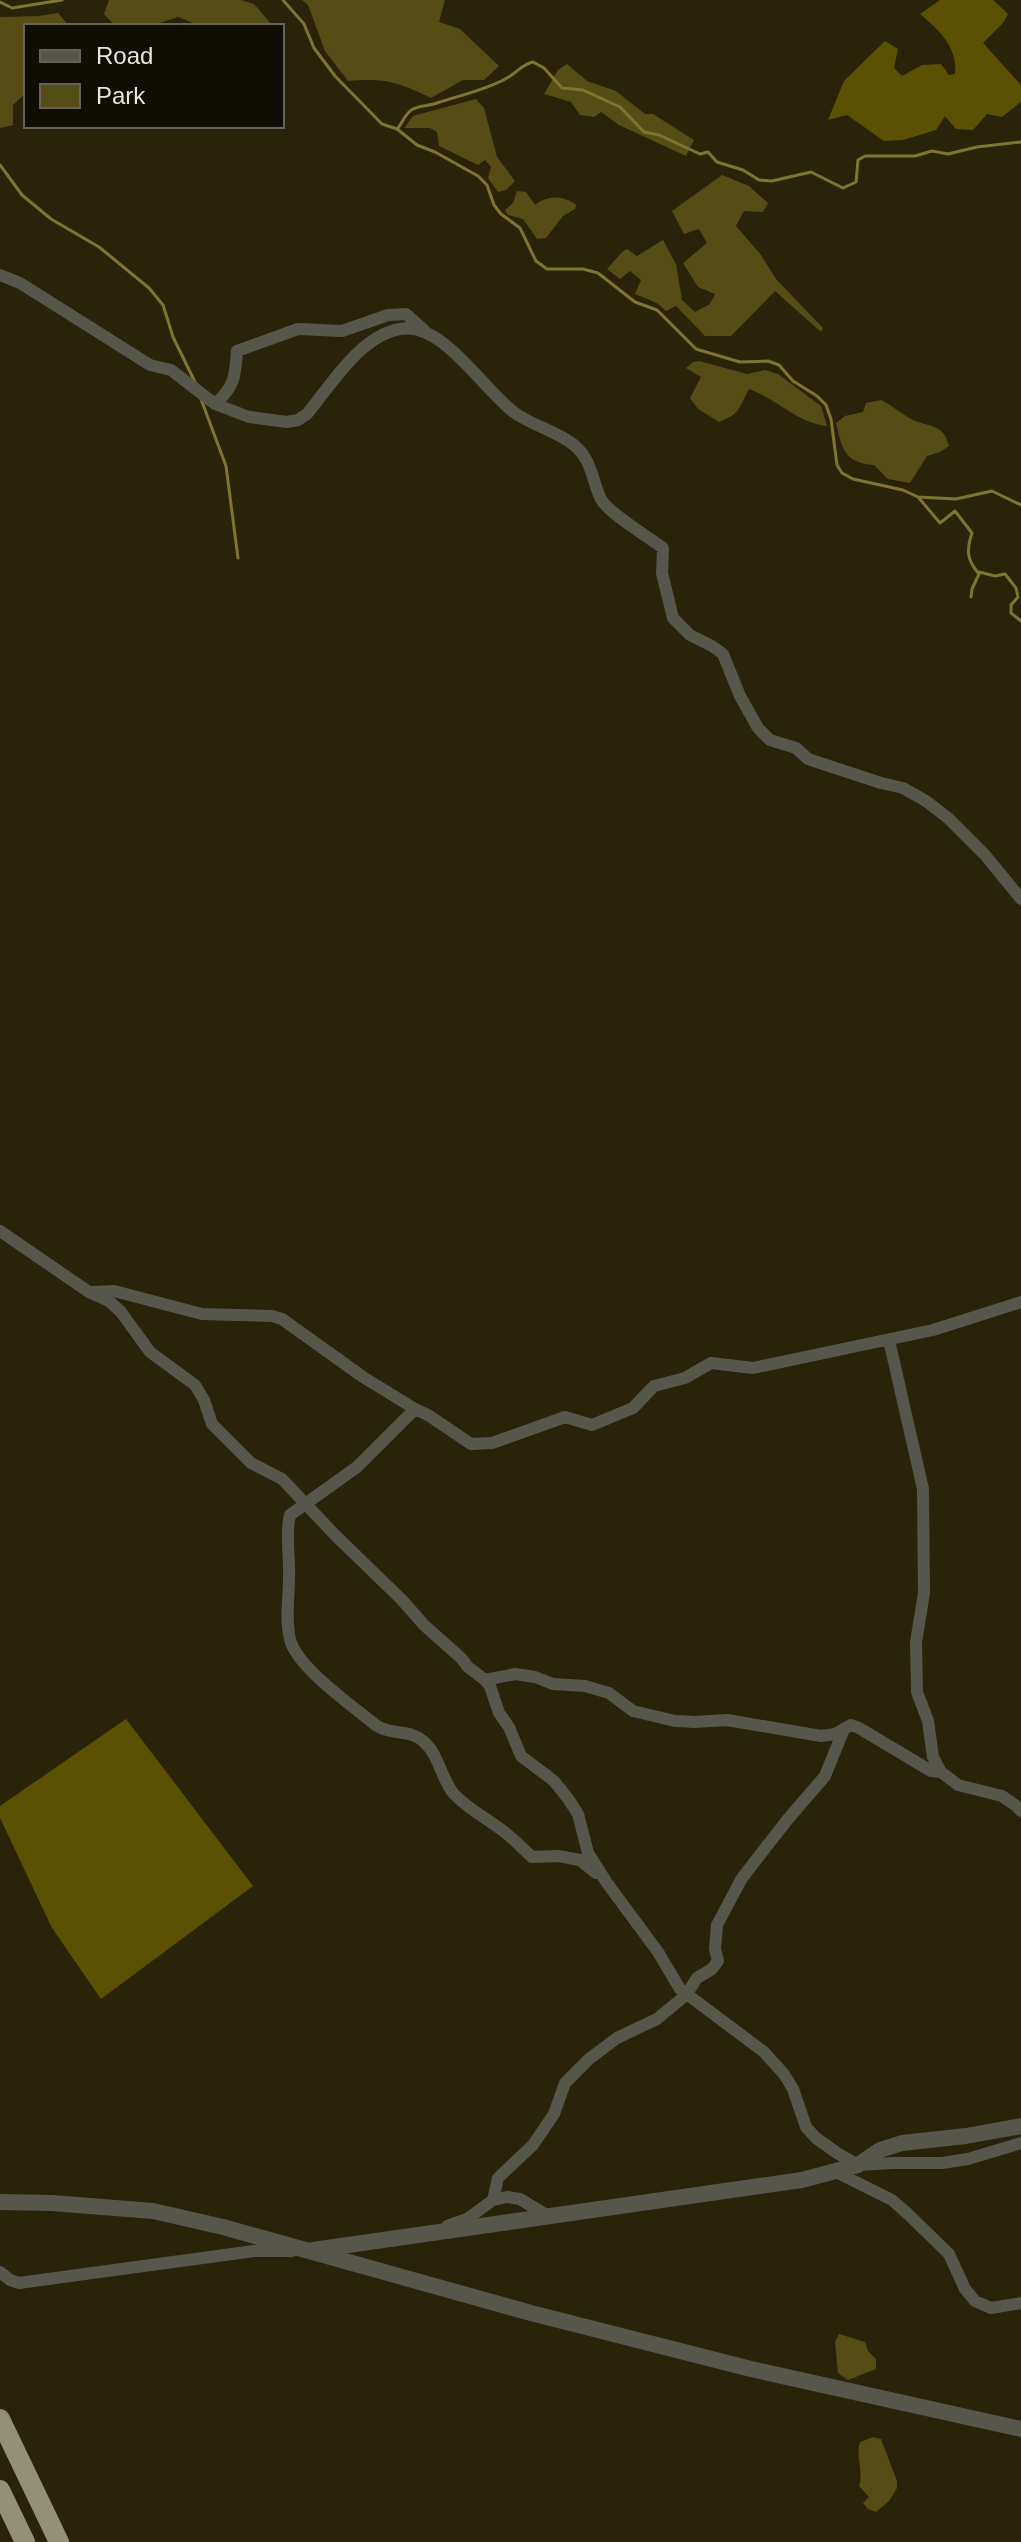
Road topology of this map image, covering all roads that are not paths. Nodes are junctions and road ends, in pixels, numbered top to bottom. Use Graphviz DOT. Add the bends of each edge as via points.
graph roads {
  1 [pos="0,275"];
  2 [pos="429,334"];
  3 [pos="215,404"];
  4 [pos="1021,899"];
  5 [pos="0,1231"];
  6 [pos="89,1292"];
  7 [pos="1021,1302"];
  8 [pos="889,1340"];
  9 [pos="415,1409"];
  10 [pos="305,1505"];
  11 [pos="485,1680"];
  12 [pos="844,1729"];
  13 [pos="941,1772"];
  14 [pos="1021,1811"];
  15 [pos="607,1883"];
  16 [pos="686,1995"];
  17 [pos="1021,2126"];
  18 [pos="1021,2143"];
  19 [pos="858,2165"];
  20 [pos="834,2171"];
  21 [pos="493,2200"];
  22 [pos="0,2202"];
  23 [pos="548,2216"];
  24 [pos="429,2233"];
  25 [pos="307,2251"];
  26 [pos="0,2272"];
  27 [pos="1021,2303"];
  28 [pos="0,2419"];
  29 [pos="1021,2429"];
  30 [pos="0,2490"];
  31 [pos="25,2542"];
  32 [pos="59,2542"];
  1 -- 3 [label="street" via="150,365 171,370"];
  2 -- 3 [label="street" via="412,327 375,338 298,420 262,421"];
  2 -- 3 [label="street" via="406,314 342,331 298,329 237,351 235,381"];
  2 -- 4 [label="street" via="452,349 508,408 573,444 594,473 608,509 663,548 662,573 673,618 723,654 740,696 770,740 926,801 985,855"];
  5 -- 6 [label="street"];
  6 -- 9 [label="street" via="114,1291 202,1314 282,1319"];
  6 -- 10 [label="street" via="121,1312 150,1352 195,1385 212,1424 251,1463 282,1479"];
  7 -- 8 [label="street"];
  8 -- 9 [label="street" via="753,1368 711,1363 685,1378 654,1386 633,1408 592,1425 565,1417 492,1443 471,1444"];
  8 -- 13 [label="street" via="923,1489 924,1593 916,1642 917,1692"];
  9 -- 10 [label="street" via="357,1467"];
  10 -- 11 [label="street"];
  10 -- 15 [label="street" via="290,1515 288,1525 290,1643 303,1664 377,1726 422,1739 463,1803 532,1857 580,1860"];
  11 -- 12 [label="street" via="515,1674 585,1686 609,1693 633,1711 675,1721 727,1720 821,1736"];
  11 -- 15 [label="street" via="521,1756 554,1781 578,1814 588,1853"];
  12 -- 13 [label="street" via="859,1728"];
  12 -- 16 [label="street" via="825,1776 742,1878 717,1925 718,1961"];
  13 -- 14 [label="street" via="958,1785 1002,1796"];
  15 -- 16 [label="street"];
  16 -- 19 [label="street" via="764,2052 793,2089 806,2127"];
  16 -- 21 [label="street" via="657,2019 617,2038 565,2083 554,2114 533,2145 498,2178"];
  17 -- 19 [label="street" via="902,2143"];
  18 -- 19 [label="street" via="942,2163"];
  19 -- 20 [label="street"];
  20 -- 23 [label="street"];
  20 -- 27 [label="street" via="892,2200 908,2214 949,2254 975,2301 991,2308"];
  21 -- 23 [label="street" via="520,2199"];
  21 -- 24 [label="street" via="467,2219"];
  22 -- 25 [label="street" via="153,2211"];
  23 -- 24 [label="street"];
  24 -- 25 [label="street"];
  25 -- 26 [label="street" via="254,2251 19,2283"];
  25 -- 29 [label="street" via="751,2369"];
  28 -- 32 [label="highway"];
  30 -- 31 [label="highway"];
}
